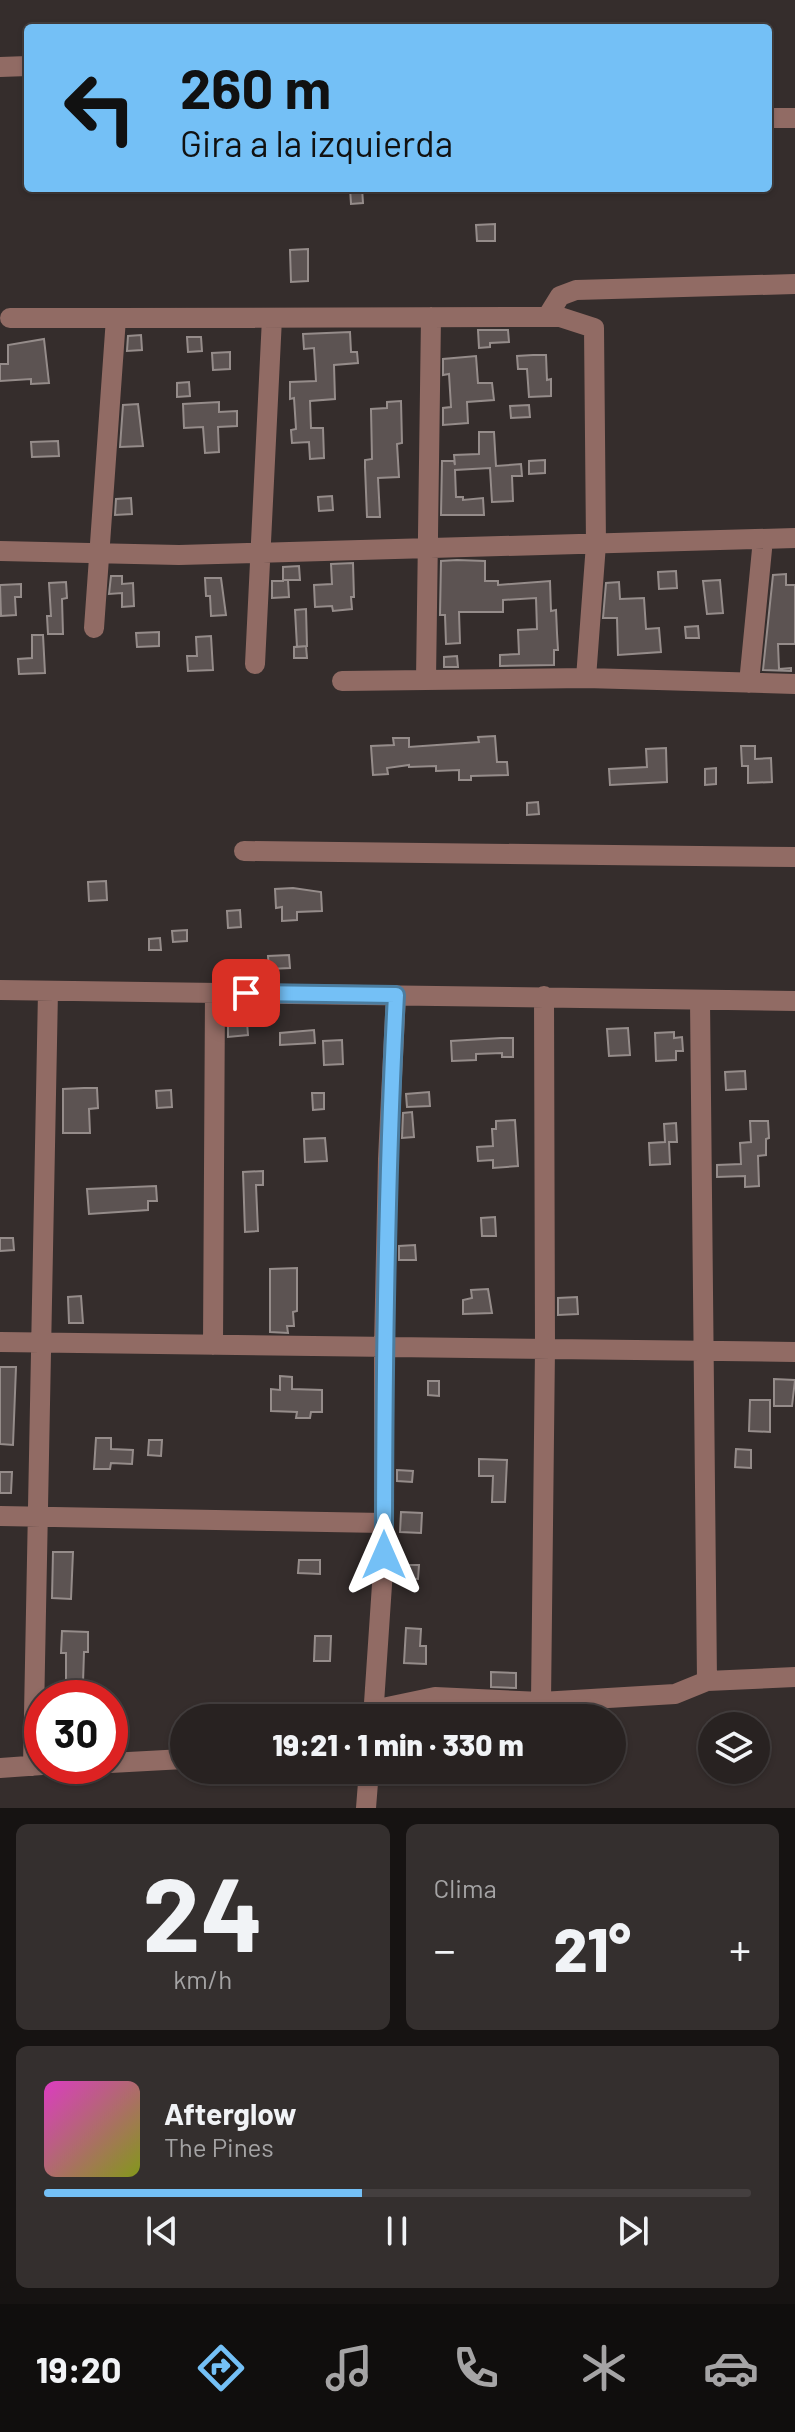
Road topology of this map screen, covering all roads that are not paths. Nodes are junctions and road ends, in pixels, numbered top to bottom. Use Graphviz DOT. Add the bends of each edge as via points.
graph roads {
  1 [pos="24,66"];
  2 [pos="0,67"];
  3 [pos="772,118"];
  4 [pos="795,118"];
  5 [pos="795,284"];
  6 [pos="431,317"];
  7 [pos="547,317"];
  8 [pos="10,318"];
  9 [pos="116,318"];
  10 [pos="272,318"];
  11 [pos="795,538"];
  12 [pos="763,539"];
  13 [pos="596,544"];
  14 [pos="429,548"];
  15 [pos="0,551"];
  16 [pos="100,553"];
  17 [pos="260,553"];
  18 [pos="94,628"];
  19 [pos="255,664"];
  20 [pos="586,678"];
  21 [pos="426,680"];
  22 [pos="342,681"];
  23 [pos="749,683"];
  24 [pos="795,684"];
  25 [pos="244,851"];
  26 [pos="795,857"];
  27 [pos="0,990"];
  28 [pos="48,991"];
  29 [pos="215,993"];
  30 [pos="396,995"];
  31 [pos="544,996"];
  32 [pos="700,1000"];
  33 [pos="795,1001"];
  34 [pos="0,1342"];
  35 [pos="41,1343"];
  36 [pos="213,1345"];
  37 [pos="384,1347"];
  38 [pos="545,1348"];
  39 [pos="702,1349"];
  40 [pos="795,1352"];
  41 [pos="0,1516"];
  42 [pos="38,1517"];
  43 [pos="384,1523"];
  44 [pos="795,1677"];
  45 [pos="38,1680"];
  46 [pos="707,1681"];
  47 [pos="541,1702"];
  48 [pos="368,1704"];
  49 [pos="409,1704"];
  50 [pos="170,1760"];
  51 [pos="128,1762"];
  52 [pos="24,1767"];
  53 [pos="0,1768"];
  54 [pos="368,1784"];
  55 [pos="366,1808"];
  1 -- 2 [label="street"];
  3 -- 4 [label="street"];
  5 -- 7 [label="street" via="576,290 560,296"];
  6 -- 7 [label="street"];
  6 -- 10 [label="street"];
  6 -- 14 [label="street"];
  7 -- 13 [label="street" via="594,328"];
  8 -- 9 [label="street"];
  9 -- 10 [label="street"];
  9 -- 16 [label="street"];
  10 -- 17 [label="street"];
  11 -- 12 [label="street"];
  12 -- 13 [label="street"];
  12 -- 23 [label="street"];
  13 -- 14 [label="street"];
  13 -- 20 [label="street"];
  14 -- 17 [label="street"];
  14 -- 21 [label="street"];
  15 -- 16 [label="street"];
  16 -- 17 [label="street"];
  16 -- 18 [label="street"];
  17 -- 19 [label="street"];
  20 -- 21 [label="street"];
  20 -- 23 [label="street"];
  21 -- 22 [label="street"];
  23 -- 24 [label="street"];
  25 -- 26 [label="street"];
  27 -- 28 [label="street"];
  28 -- 29 [label="street"];
  28 -- 35 [label="street"];
  29 -- 30 [label="street"];
  29 -- 36 [label="street"];
  30 -- 31 [label="street"];
  30 -- 37 [label="street"];
  31 -- 32 [label="street"];
  31 -- 38 [label="street"];
  32 -- 33 [label="street"];
  32 -- 39 [label="street"];
  34 -- 35 [label="street"];
  35 -- 36 [label="street"];
  35 -- 42 [label="street"];
  36 -- 37 [label="street"];
  37 -- 38 [label="street"];
  37 -- 43 [label="street"];
  38 -- 39 [label="street"];
  38 -- 47 [label="street"];
  39 -- 40 [label="street"];
  39 -- 46 [label="street"];
  41 -- 42 [label="street"];
  42 -- 43 [label="street"];
  42 -- 45 [label="street"];
  43 -- 48 [label="street"];
  44 -- 46 [label="street"];
  46 -- 47 [label="street" via="675,1694"];
  47 -- 49 [label="street" via="435,1697"];
  50 -- 51 [label="street"];
  52 -- 53 [label="street"];
  54 -- 55 [label="street"];
}
